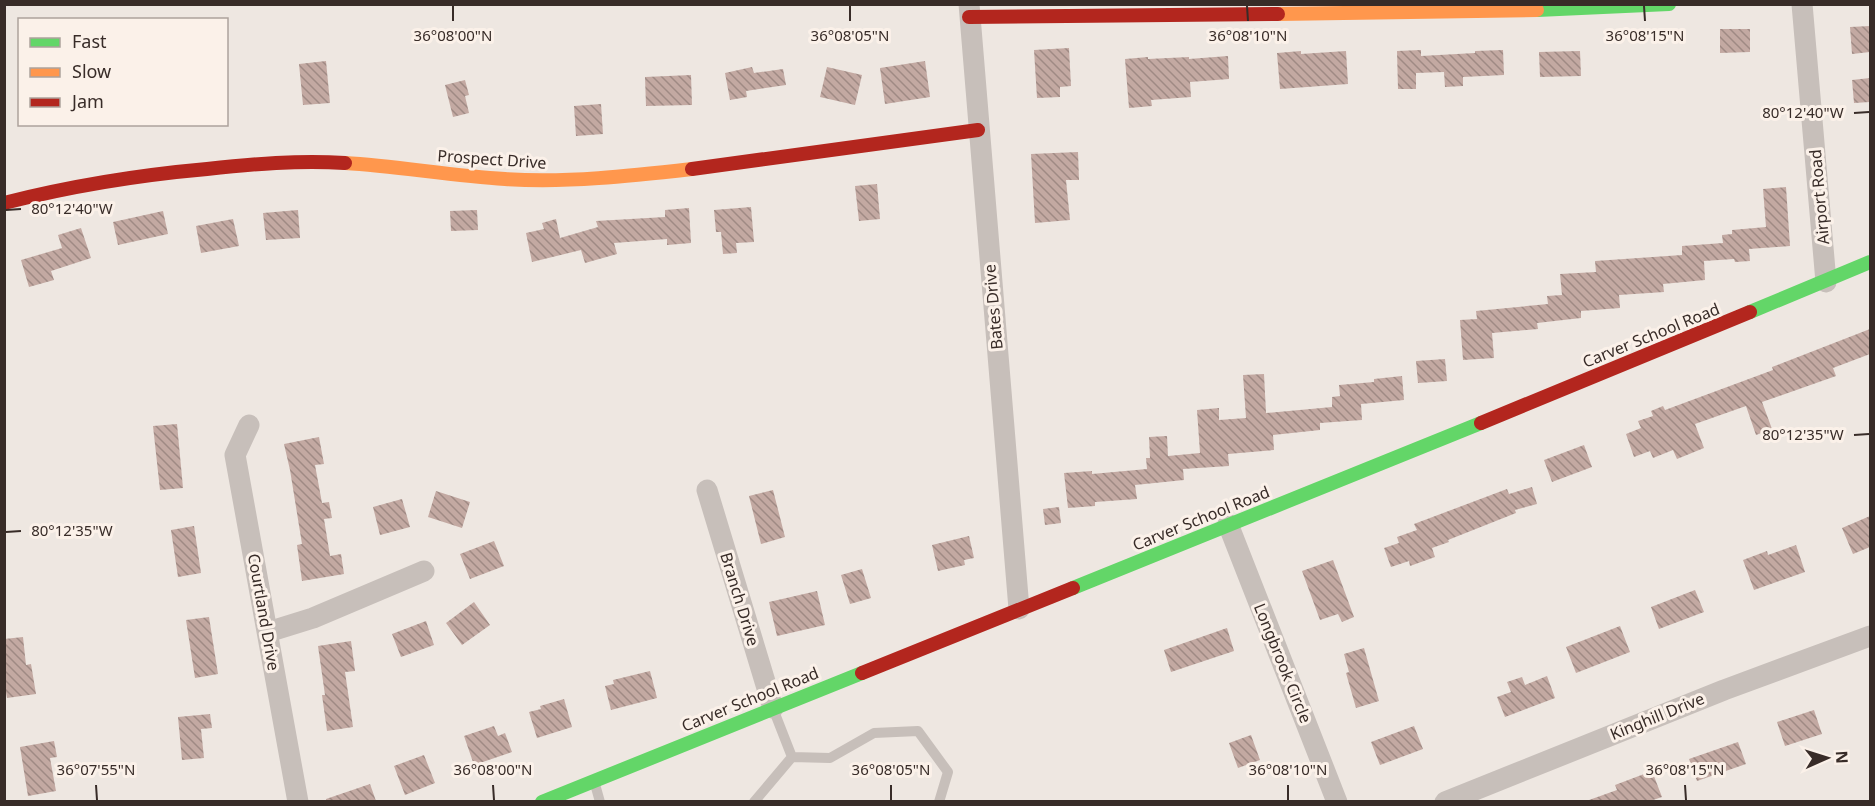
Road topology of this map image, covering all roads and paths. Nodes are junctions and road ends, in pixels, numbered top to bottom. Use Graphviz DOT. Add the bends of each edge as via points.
graph roads {
  1 [pos="1669,4"];
  2 [pos="1803,4"];
  3 [pos="969,11"];
  4 [pos="978,130"];
  5 [pos="4,203"];
  6 [pos="1870,262"];
  7 [pos="1826,282"];
  8 [pos="249,425"];
  9 [pos="707,490"];
  10 [pos="1228,524"];
  11 [pos="424,571"];
  12 [pos="1019,609"];
  13 [pos="268,632"];
  14 [pos="1870,636"];
  15 [pos="773,708"];
  16 [pos="792,757"];
  17 [pos="594,780"];
  18 [pos="298,801"];
  19 [pos="542,801"];
  20 [pos="600,801"];
  21 [pos="754,801"];
  22 [pos="939,801"];
  23 [pos="1337,801"];
  24 [pos="1445,801"];
  1 -- 3 [label="street" via="1506,12"];
  2 -- 7 [label="street, Airport Road"];
  3 -- 4 [label="street, Bates Drive"];
  4 -- 5 [label="street, Prospect Drive" via="739,164 559,181 293,161 98,181"];
  4 -- 12 [label="street, Bates Drive"];
  6 -- 7 [label="street, Carver School Road"];
  7 -- 10 [label="street, Carver School Road"];
  8 -- 13 [label="street, Courtland Drive" via="235,455"];
  9 -- 15 [label="street, Branch Drive"];
  10 -- 12 [label="street, Carver School Road"];
  10 -- 23 [label="street, Longbrook Circle"];
  11 -- 13 [label="street" via="313,618"];
  12 -- 15 [label="street, Carver School Road"];
  13 -- 18 [label="street, Courtland Drive"];
  14 -- 24 [label="street, Kinghill Drive" via="1804,658"];
  15 -- 16 [label="lane"];
  15 -- 17 [label="street, Carver School Road"];
  16 -- 21 [label="lane"];
  16 -- 22 [label="lane" via="830,758 874,733 918,731 948,772"];
  17 -- 19 [label="street, Carver School Road"];
  17 -- 20 [label="lane"];
}
